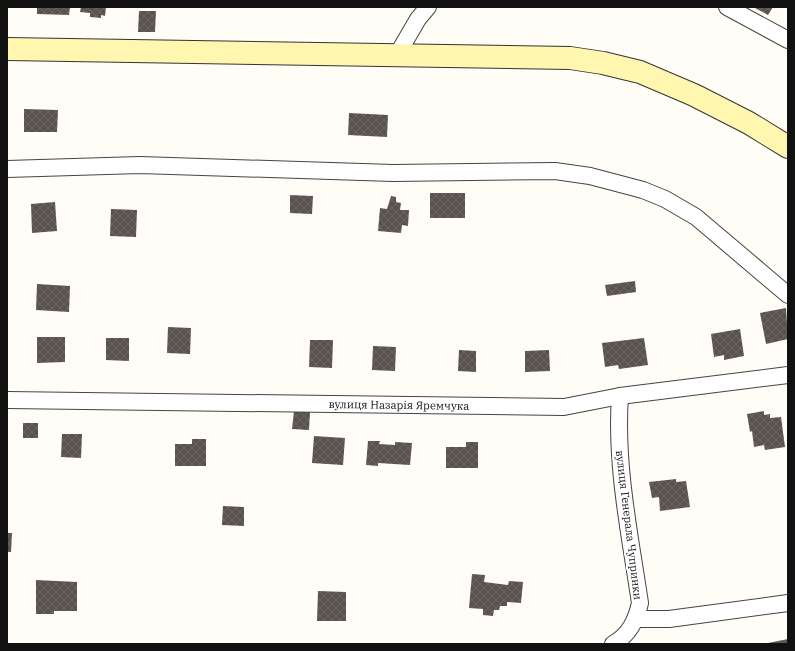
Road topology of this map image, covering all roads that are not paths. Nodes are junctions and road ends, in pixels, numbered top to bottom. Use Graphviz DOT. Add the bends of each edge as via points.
graph roads {
  1 [pos="428,7"];
  2 [pos="727,7"];
  3 [pos="788,40"];
  4 [pos="7,49"];
  5 [pos="397,56"];
  6 [pos="788,147"];
  7 [pos="7,169"];
  8 [pos="788,295"];
  9 [pos="788,375"];
  10 [pos="620,396"];
  11 [pos="7,400"];
  12 [pos="788,604"];
  13 [pos="636,619"];
  14 [pos="613,644"];
  1 -- 5 [label="street" via="418,19"];
  2 -- 3 [label="street"];
  4 -- 5 [label="street"];
  5 -- 6 [label="street" via="570,58 603,63 640,72 694,94"];
  7 -- 8 [label="street" via="140,165 393,174 555,171 590,176 643,190 696,217"];
  9 -- 10 [label="street, вулиця Назарія Яремчука"];
  10 -- 11 [label="street, вулиця Назарія Яремчука" via="564,407"];
  10 -- 13 [label="street, вулиця Генерала Чупринки" via="619,458 640,603"];
  12 -- 13 [label="street" via="669,619"];
  13 -- 14 [label="street, вулиця Генерала Чупринки" via="620,640"];
}
